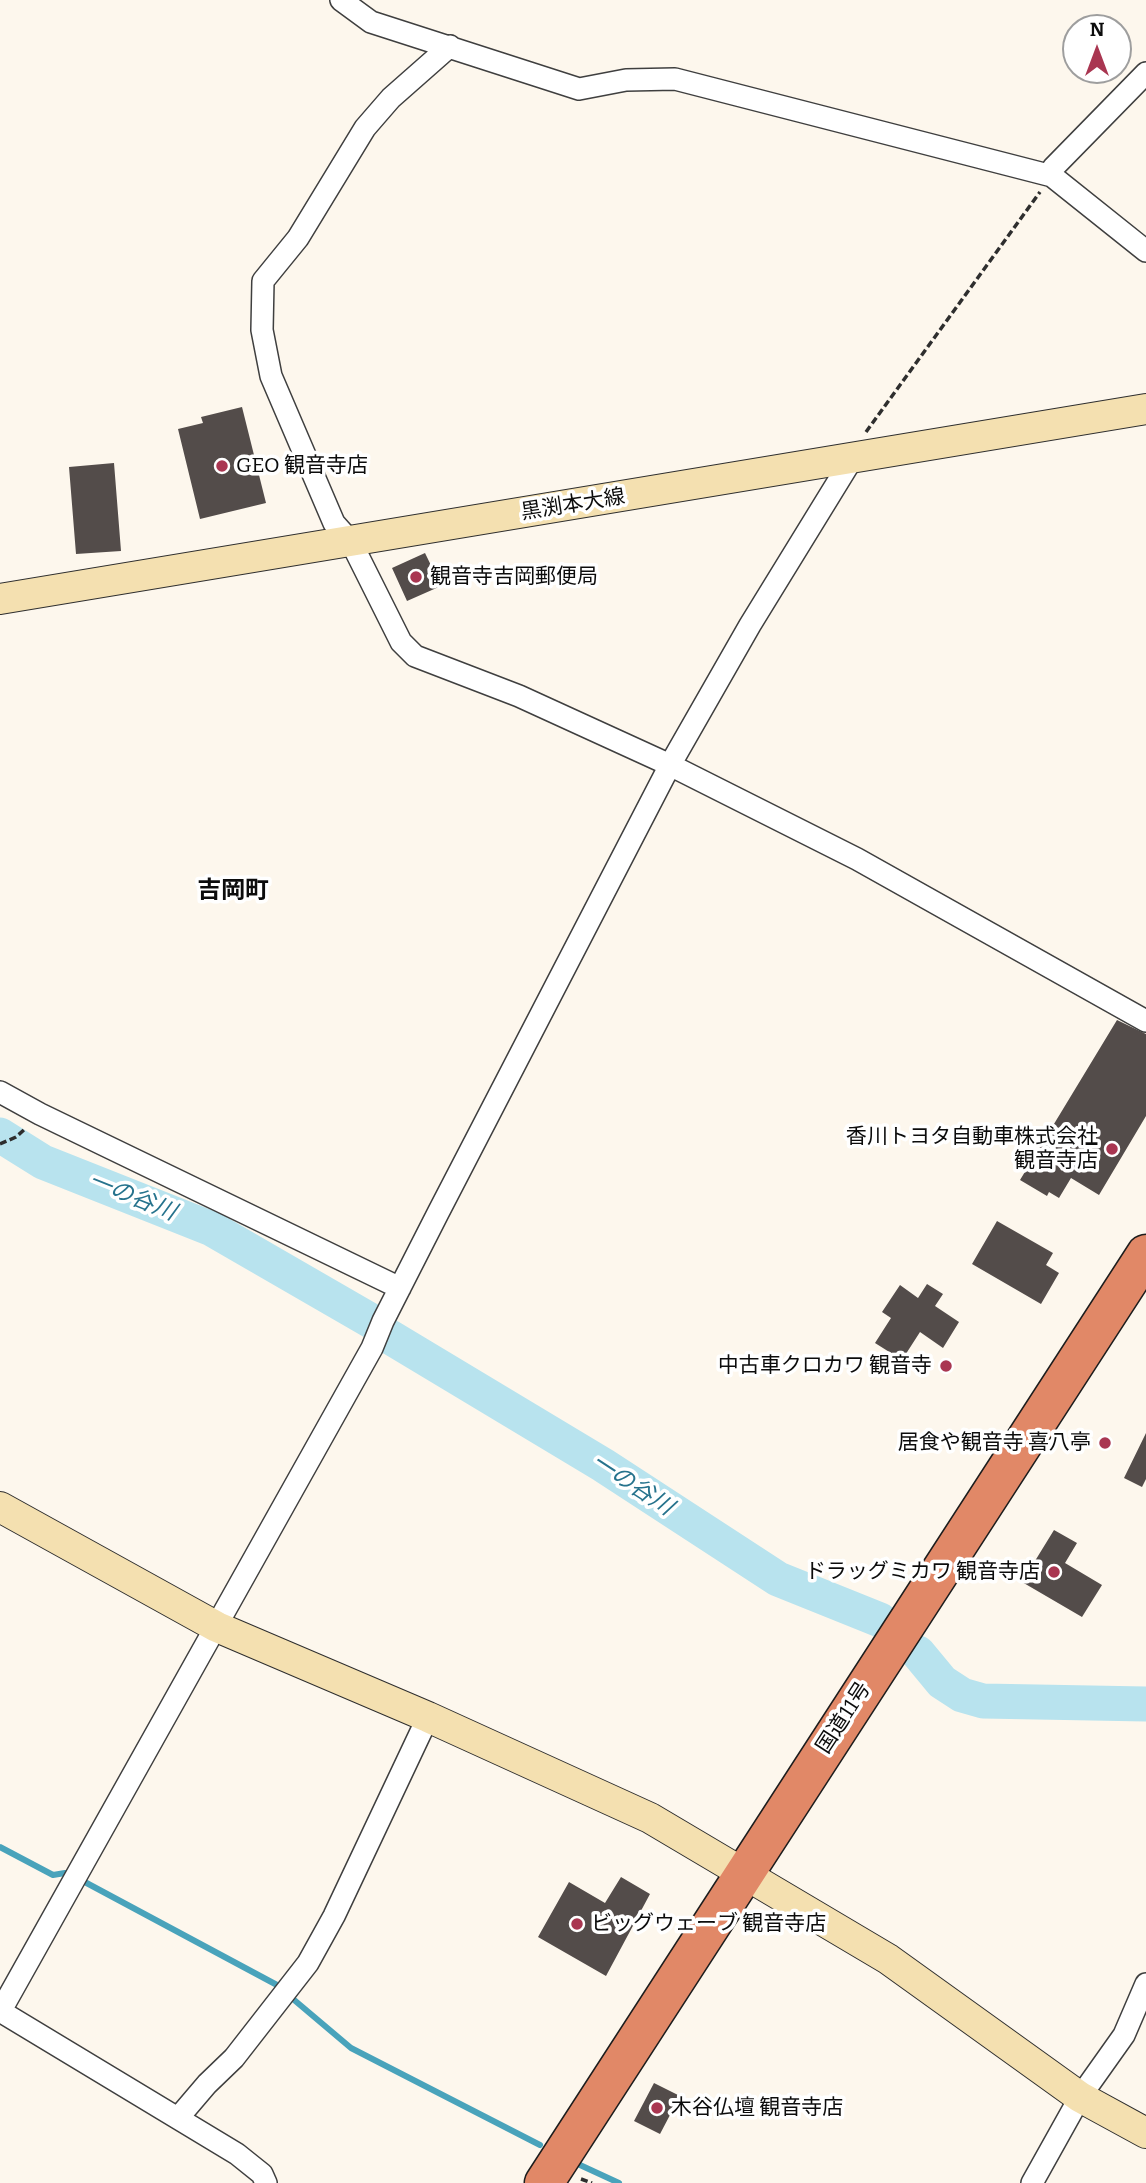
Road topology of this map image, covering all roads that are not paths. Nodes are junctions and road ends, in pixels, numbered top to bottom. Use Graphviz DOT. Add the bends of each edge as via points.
graph roads {
  1 [pos="341,0"];
  2 [pos="450,46"];
  3 [pos="1146,73"];
  4 [pos="1052,176"];
  5 [pos="1146,251"];
  6 [pos="1146,409"];
  7 [pos="852,459"];
  8 [pos="351,542"];
  9 [pos="0,599"];
  10 [pos="670,765"];
  11 [pos="1146,1020"];
  12 [pos="0,1092"];
  13 [pos="1146,1254"];
  14 [pos="400,1287"];
  15 [pos="0,1507"];
  16 [pos="217,1627"];
  17 [pos="428,1717"];
  18 [pos="743,1875"];
  19 [pos="1146,1984"];
  20 [pos="0,2011"];
  21 [pos="1080,2097"];
  22 [pos="178,2118"];
  23 [pos="1146,2133"];
  24 [pos="266,2183"];
  25 [pos="544,2183"];
  26 [pos="1032,2183"];
  1 -- 2 [label="street" via="371,22"];
  2 -- 4 [label="street" via="579,89 626,80 675,79"];
  2 -- 8 [label="street" via="391,98 365,128 298,238 263,281 262,330 271,376 334,523"];
  3 -- 4 [label="street" via="1053,168"];
  4 -- 5 [label="street"];
  6 -- 7 [label="street, 黒渕本大線"];
  7 -- 8 [label="street, 黒渕本大線"];
  7 -- 10 [label="street"];
  8 -- 9 [label="street, 黒渕本大線"];
  8 -- 10 [label="street" via="401,642 415,656 519,696"];
  10 -- 11 [label="street" via="857,859"];
  10 -- 14 [label="street"];
  12 -- 14 [label="street"];
  13 -- 18 [label="highway, 国道11号"];
  14 -- 16 [label="street" via="372,1348"];
  15 -- 16 [label="street"];
  16 -- 17 [label="street"];
  16 -- 20 [label="street"];
  17 -- 18 [label="street" via="650,1818"];
  17 -- 22 [label="street" via="308,1963 234,2058"];
  18 -- 21 [label="street" via="888,1959"];
  18 -- 25 [label="highway, 国道11号"];
  19 -- 21 [label="street" via="1124,2035"];
  20 -- 22 [label="street"];
  21 -- 23 [label="street"];
  21 -- 26 [label="street"];
  22 -- 24 [label="street" via="237,2154 262,2174"];
}
